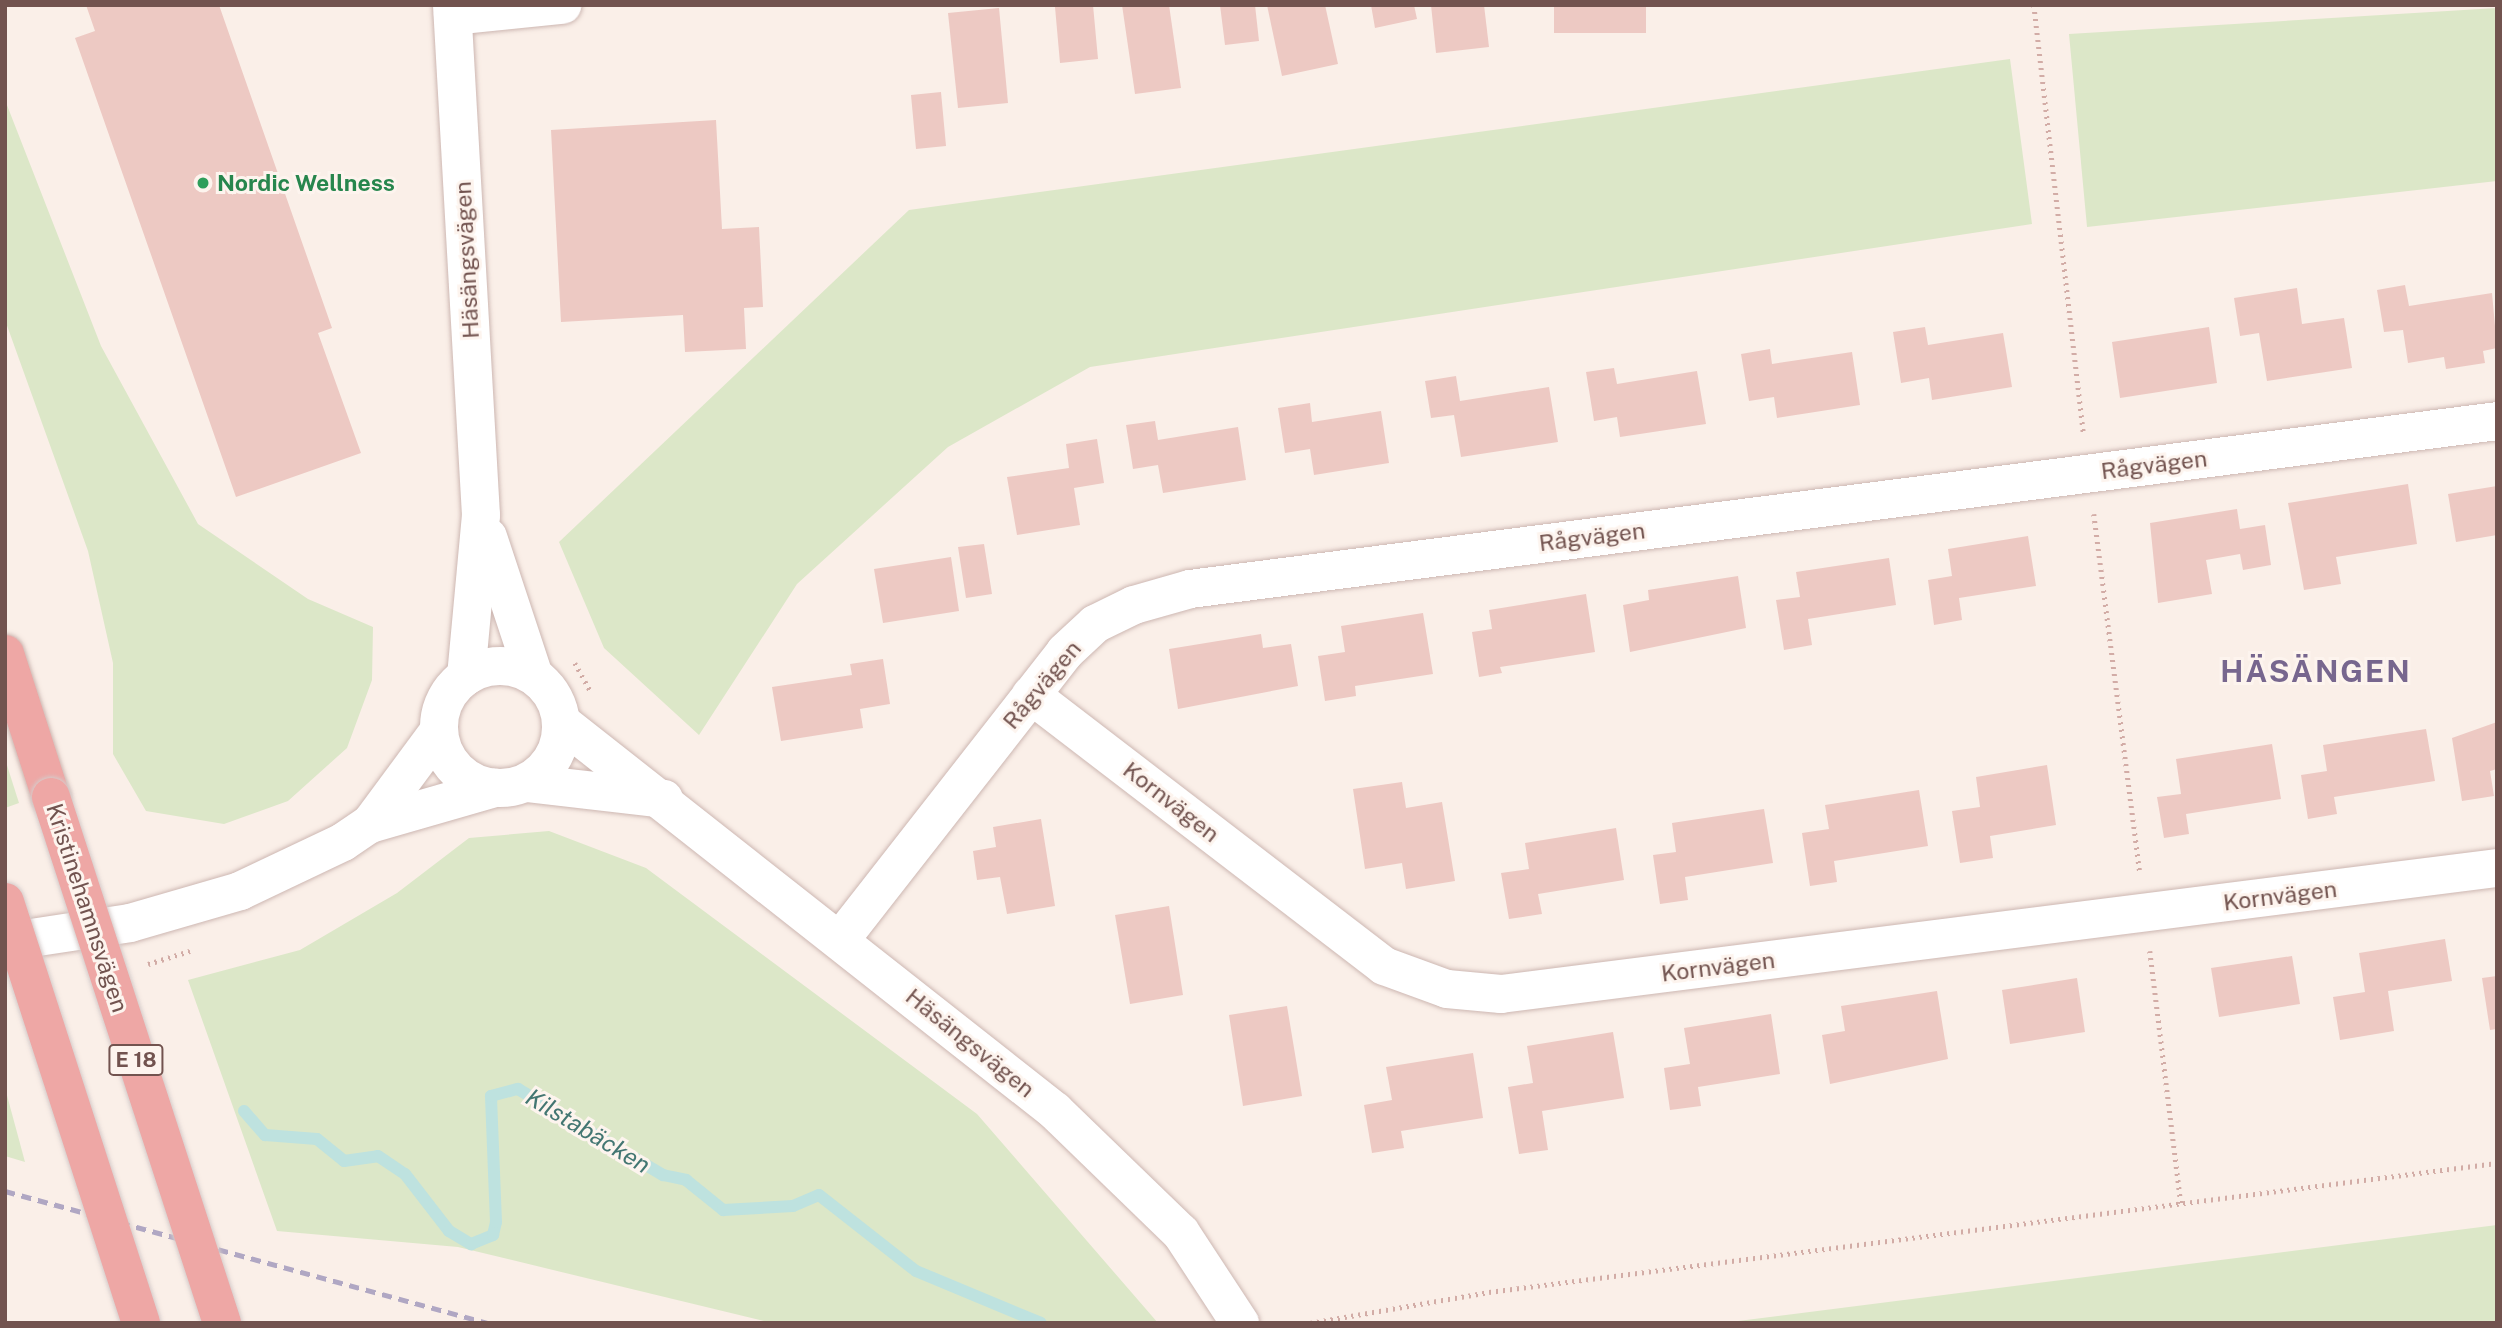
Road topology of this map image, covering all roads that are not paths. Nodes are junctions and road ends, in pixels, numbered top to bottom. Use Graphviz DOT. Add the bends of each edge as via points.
graph roads {
  1 [pos="562,5"];
  2 [pos="453,11"];
  3 [pos="2497,421"];
  4 [pos="481,515"];
  5 [pos="5,654"];
  6 [pos="466,676"];
  7 [pos="534,676"];
  8 [pos="1031,695"];
  9 [pos="561,722"];
  10 [pos="438,732"];
  11 [pos="511,785"];
  12 [pos="664,799"];
  13 [pos="370,824"];
  14 [pos="2497,868"];
  15 [pos="5,902"];
  16 [pos="841,939"];
  17 [pos="5,942"];
  18 [pos="141,1323"];
  19 [pos="222,1323"];
  20 [pos="1240,1323"];
  1 -- 2 [label="street"];
  2 -- 4 [label="street, Häsängsvägen"];
  3 -- 8 [label="street, Rågvägen" via="1190,589 1095,624"];
  4 -- 6 [label="street, Häsängsvägen"];
  4 -- 7 [label="street, Häsängsvägen"];
  5 -- 19 [label="highway, Kristinehamnsvägen / E 18, bridge"];
  6 -- 7 [label="street" via="500,666"];
  6 -- 10 [label="street" via="445,700"];
  7 -- 9 [label="street" via="553,696"];
  8 -- 14 [label="street, Kornvägen" via="1384,966 1447,989 1501,994"];
  8 -- 16 [label="street, Rågvägen"];
  9 -- 11 [label="street" via="554,758"];
  9 -- 12 [label="street, Häsängsvägen"];
  10 -- 11 [label="street" via="450,764"];
  10 -- 13 [label="street"];
  11 -- 12 [label="street"];
  11 -- 13 [label="street"];
  12 -- 16 [label="street, Häsängsvägen"];
  13 -- 17 [label="street" via="240,891 130,923"];
  15 -- 18 [label="highway, bridge"];
  16 -- 20 [label="street, Häsängsvägen" via="1129,1178 1181,1233"];
}
